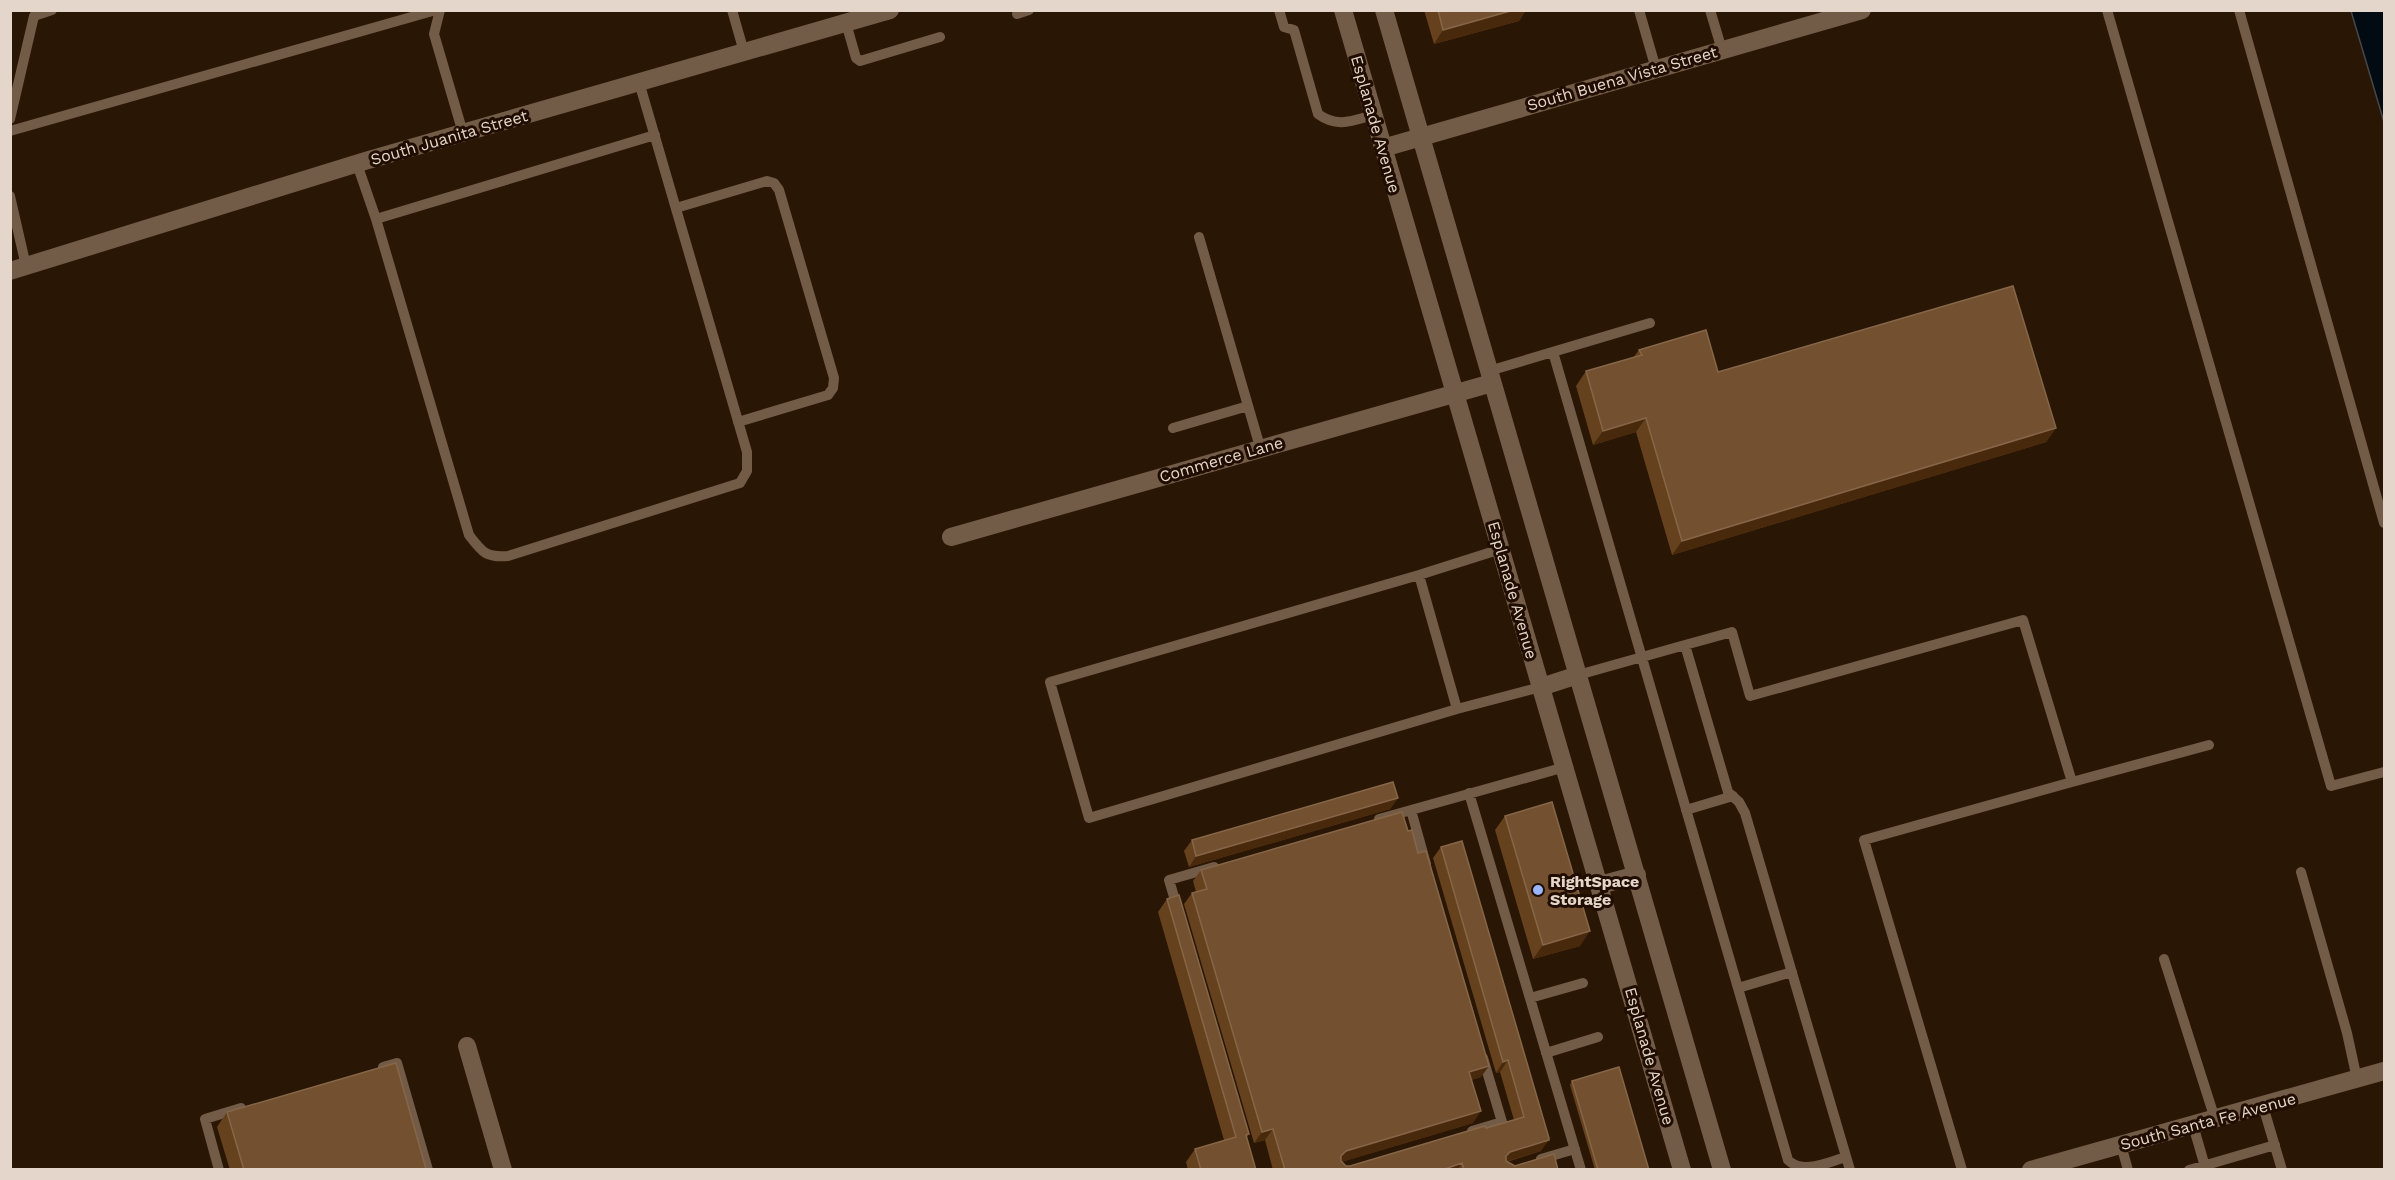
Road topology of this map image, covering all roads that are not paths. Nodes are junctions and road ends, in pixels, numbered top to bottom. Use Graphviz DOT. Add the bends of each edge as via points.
graph roads {
  1 [pos="52,10"];
  2 [pos="438,10"];
  3 [pos="732,10"];
  4 [pos="890,10"];
  5 [pos="1029,10"];
  6 [pos="1279,10"];
  7 [pos="1343,10"];
  8 [pos="1383,10"];
  9 [pos="1639,10"];
  10 [pos="1710,10"];
  11 [pos="1862,10"];
  12 [pos="2107,10"];
  13 [pos="2239,10"];
  14 [pos="1017,14"];
  15 [pos="846,23"];
  16 [pos="940,37"];
  17 [pos="1722,50"];
  18 [pos="744,52"];
  19 [pos="1656,69"];
  20 [pos="639,82"];
  21 [pos="1373,115"];
  22 [pos="10,119"];
  23 [pos="10,131"];
  24 [pos="463,133"];
  25 [pos="655,135"];
  26 [pos="1421,136"];
  27 [pos="1383,148"];
  28 [pos="357,164"];
  29 [pos="10,195"];
  30 [pos="676,208"];
  31 [pos="376,219"];
  32 [pos="1199,237"];
  33 [pos="18,268"];
  34 [pos="1650,324"];
  35 [pos="1553,352"];
  36 [pos="1491,377"];
  37 [pos="1455,393"];
  38 [pos="1248,406"];
  39 [pos="738,422"];
  40 [pos="1173,428"];
  41 [pos="1260,447"];
  42 [pos="2385,523"];
  43 [pos="951,537"];
  44 [pos="1501,549"];
  45 [pos="1419,574"];
  46 [pos="1685,645"];
  47 [pos="1642,657"];
  48 [pos="1578,675"];
  49 [pos="1541,687"];
  50 [pos="1457,709"];
  51 [pos="2209,745"];
  52 [pos="1565,767"];
  53 [pos="2385,772"];
  54 [pos="2072,782"];
  55 [pos="1469,793"];
  56 [pos="1733,796"];
  57 [pos="1411,810"];
  58 [pos="1686,810"];
  59 [pos="1365,823"];
  60 [pos="1227,863"];
  61 [pos="2301,872"];
  62 [pos="1637,875"];
  63 [pos="1430,877"];
  64 [pos="1600,885"];
  65 [pos="1182,925"];
  66 [pos="2164,959"];
  67 [pos="1792,972"];
  68 [pos="1583,983"];
  69 [pos="1738,988"];
  70 [pos="1530,998"];
  71 [pos="1598,1037"];
  72 [pos="1479,1044"];
  73 [pos="467,1046"];
  74 [pos="1546,1053"];
  75 [pos="374,1070"];
  76 [pos="2385,1071"];
  77 [pos="2357,1079"];
  78 [pos="250,1106"];
  79 [pos="2263,1106"];
  80 [pos="2216,1119"];
  81 [pos="2193,1125"];
  82 [pos="1459,1135"];
  83 [pos="2121,1145"];
  84 [pos="2275,1145"];
  85 [pos="1575,1149"];
  86 [pos="1846,1157"];
  87 [pos="1525,1164"];
  88 [pos="2205,1167"];
  89 [pos="219,1170"];
  90 [pos="428,1170"];
  91 [pos="503,1170"];
  92 [pos="1581,1170"];
  93 [pos="1682,1170"];
  94 [pos="1722,1170"];
  95 [pos="1850,1170"];
  96 [pos="1962,1170"];
  97 [pos="2031,1170"];
  98 [pos="2128,1170"];
  99 [pos="2189,1170"];
  100 [pos="2282,1170"];
  1 -- 22 [label="lane" via="34,16"];
  2 -- 23 [label="lane"];
  2 -- 24 [label="lane" via="434,34"];
  3 -- 18 [label="lane"];
  4 -- 15 [label="street, South Juanita Street"];
  5 -- 14 [label="lane"];
  6 -- 21 [label="lane" via="1284,27 1293,30 1318,114 1341,124"];
  7 -- 21 [label="street, Esplanade Avenue"];
  8 -- 26 [label="street"];
  9 -- 19 [label="lane"];
  10 -- 17 [label="lane"];
  11 -- 17 [label="street, South Buena Vista Street"];
  12 -- 53 [label="lane" via="2331,786"];
  13 -- 42 [label="lane"];
  15 -- 16 [label="lane" via="860,61"];
  15 -- 18 [label="street, South Juanita Street"];
  17 -- 19 [label="street, South Buena Vista Street"];
  18 -- 20 [label="street, South Juanita Street"];
  19 -- 26 [label="street, South Buena Vista Street"];
  20 -- 24 [label="street, South Juanita Street"];
  20 -- 25 [label="lane"];
  21 -- 27 [label="street, Esplanade Avenue"];
  24 -- 28 [label="street, South Juanita Street"];
  25 -- 30 [label="lane"];
  25 -- 31 [label="lane"];
  26 -- 27 [label="street, South Buena Vista Street"];
  26 -- 36 [label="street"];
  27 -- 37 [label="street, Esplanade Avenue"];
  28 -- 31 [label="lane"];
  28 -- 33 [label="street, South Juanita Street"];
  29 -- 33 [label="lane"];
  30 -- 39 [label="lane"];
  30 -- 39 [label="lane" via="767,181 774,183 834,378 828,395"];
  31 -- 39 [label="lane" via="470,535 487,554 508,556 740,483 747,471 747,453"];
  32 -- 38 [label="lane"];
  34 -- 35 [label="lane"];
  35 -- 36 [label="lane"];
  35 -- 47 [label="lane"];
  36 -- 37 [label="street, Commerce Lane"];
  36 -- 48 [label="street"];
  37 -- 41 [label="street, Commerce Lane"];
  37 -- 44 [label="street, Esplanade Avenue"];
  38 -- 40 [label="lane"];
  38 -- 41 [label="lane"];
  41 -- 43 [label="street, Commerce Lane"];
  44 -- 45 [label="lane"];
  44 -- 49 [label="street, Esplanade Avenue"];
  45 -- 50 [label="lane"];
  45 -- 50 [label="lane" via="1050,682 1056,705 1089,818"];
  46 -- 47 [label="lane"];
  46 -- 54 [label="lane" via="1732,632 1750,696 2023,620"];
  46 -- 56 [label="lane" via="1728,792"];
  47 -- 48 [label="lane"];
  47 -- 58 [label="lane"];
  48 -- 49 [label="street"];
  48 -- 62 [label="street"];
  49 -- 50 [label="lane"];
  49 -- 52 [label="street, Esplanade Avenue"];
  51 -- 54 [label="lane"];
  52 -- 55 [label="lane"];
  52 -- 64 [label="street, Esplanade Avenue"];
  54 -- 96 [label="lane" via="1864,840"];
  55 -- 57 [label="lane"];
  55 -- 70 [label="lane"];
  56 -- 58 [label="lane"];
  56 -- 67 [label="lane" via="1745,813"];
  57 -- 59 [label="lane"];
  57 -- 63 [label="lane"];
  58 -- 69 [label="lane"];
  60 -- 65 [label="lane" via="1169,880"];
  61 -- 77 [label="lane" via="2348,1033"];
  62 -- 64 [label="street"];
  62 -- 94 [label="street"];
  64 -- 93 [label="street, Esplanade Avenue"];
  66 -- 80 [label="lane"];
  67 -- 69 [label="lane"];
  67 -- 86 [label="lane"];
  68 -- 70 [label="lane"];
  69 -- 86 [label="lane" via="1788,1160 1803,1168"];
  70 -- 74 [label="lane"];
  71 -- 74 [label="lane"];
  72 -- 82 [label="lane" via="1502,1122"];
  73 -- 91 [label="street"];
  74 -- 85 [label="lane"];
  75 -- 90 [label="lane" via="397,1063"];
  76 -- 77 [label="street, South Santa Fe Avenue"];
  77 -- 79 [label="street, South Santa Fe Avenue"];
  78 -- 89 [label="lane" via="205,1119"];
  79 -- 80 [label="street, South Santa Fe Avenue"];
  79 -- 84 [label="lane"];
  80 -- 81 [label="street, South Santa Fe Avenue"];
  81 -- 83 [label="street, South Santa Fe Avenue"];
  81 -- 88 [label="lane"];
  83 -- 97 [label="street, South Santa Fe Avenue"];
  83 -- 98 [label="lane"];
  84 -- 88 [label="lane"];
  84 -- 100 [label="lane"];
  85 -- 87 [label="lane"];
  85 -- 92 [label="lane"];
  86 -- 95 [label="lane"];
  88 -- 99 [label="lane"];
}
